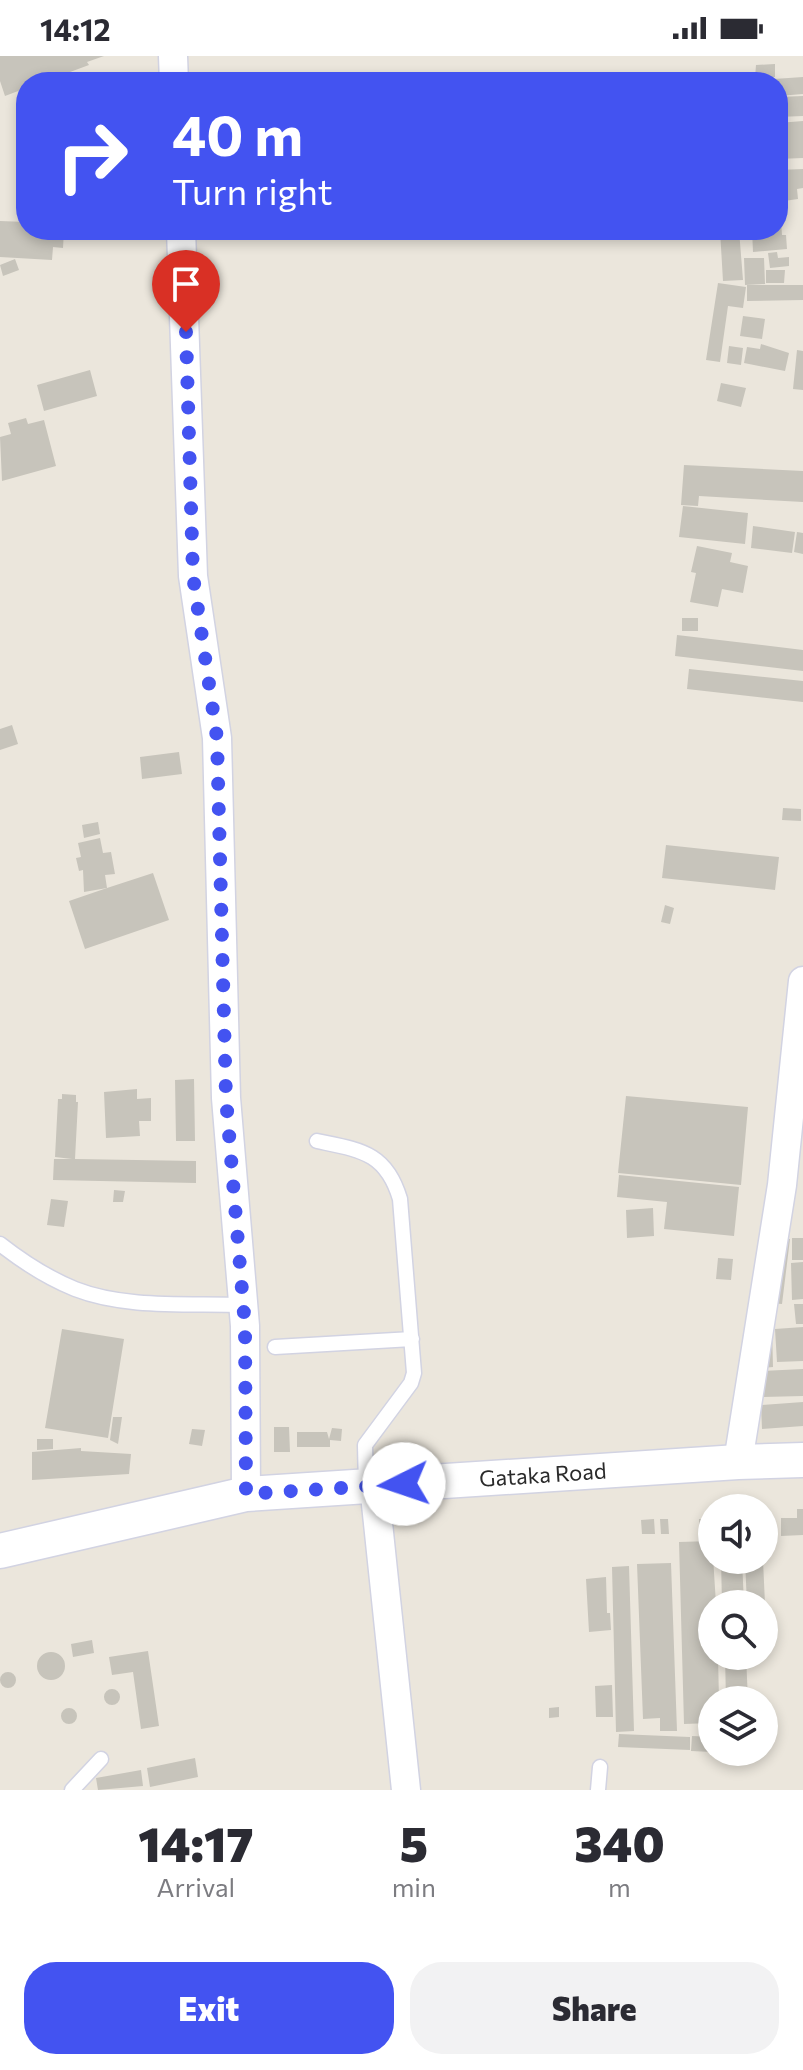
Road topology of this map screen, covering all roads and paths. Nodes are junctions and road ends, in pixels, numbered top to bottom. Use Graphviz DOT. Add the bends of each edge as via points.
graph roads {
  1 [pos="181,240"];
  2 [pos="803,981"];
  3 [pos="317,1141"];
  4 [pos="0,1244"];
  5 [pos="243,1305"];
  6 [pos="412,1339"];
  7 [pos="275,1347"];
  8 [pos="803,1460"];
  9 [pos="738,1462"];
  10 [pos="370,1486"];
  11 [pos="246,1494"];
  12 [pos="0,1551"];
  13 [pos="101,1759"];
  14 [pos="600,1767"];
  15 [pos="72,1790"];
  16 [pos="406,1790"];
  17 [pos="598,1790"];
  1 -- 5 [label="street" via="193,576 217,738 226,1098"];
  2 -- 9 [label="street" via="782,1185"];
  3 -- 6 [label="lane" via="377,1158 396,1184"];
  4 -- 5 [label="lane" via="76,1289 125,1301"];
  5 -- 11 [label="street"];
  6 -- 7 [label="lane"];
  6 -- 10 [label="lane" via="411,1383 365,1445"];
  8 -- 9 [label="street, Gataka Road"];
  9 -- 10 [label="street, Gataka Road"];
  10 -- 11 [label="street, Gataka Road"];
  10 -- 16 [label="street"];
  11 -- 12 [label="street, Gataka Road"];
  13 -- 15 [label="lane"];
  14 -- 17 [label="lane"];
}
